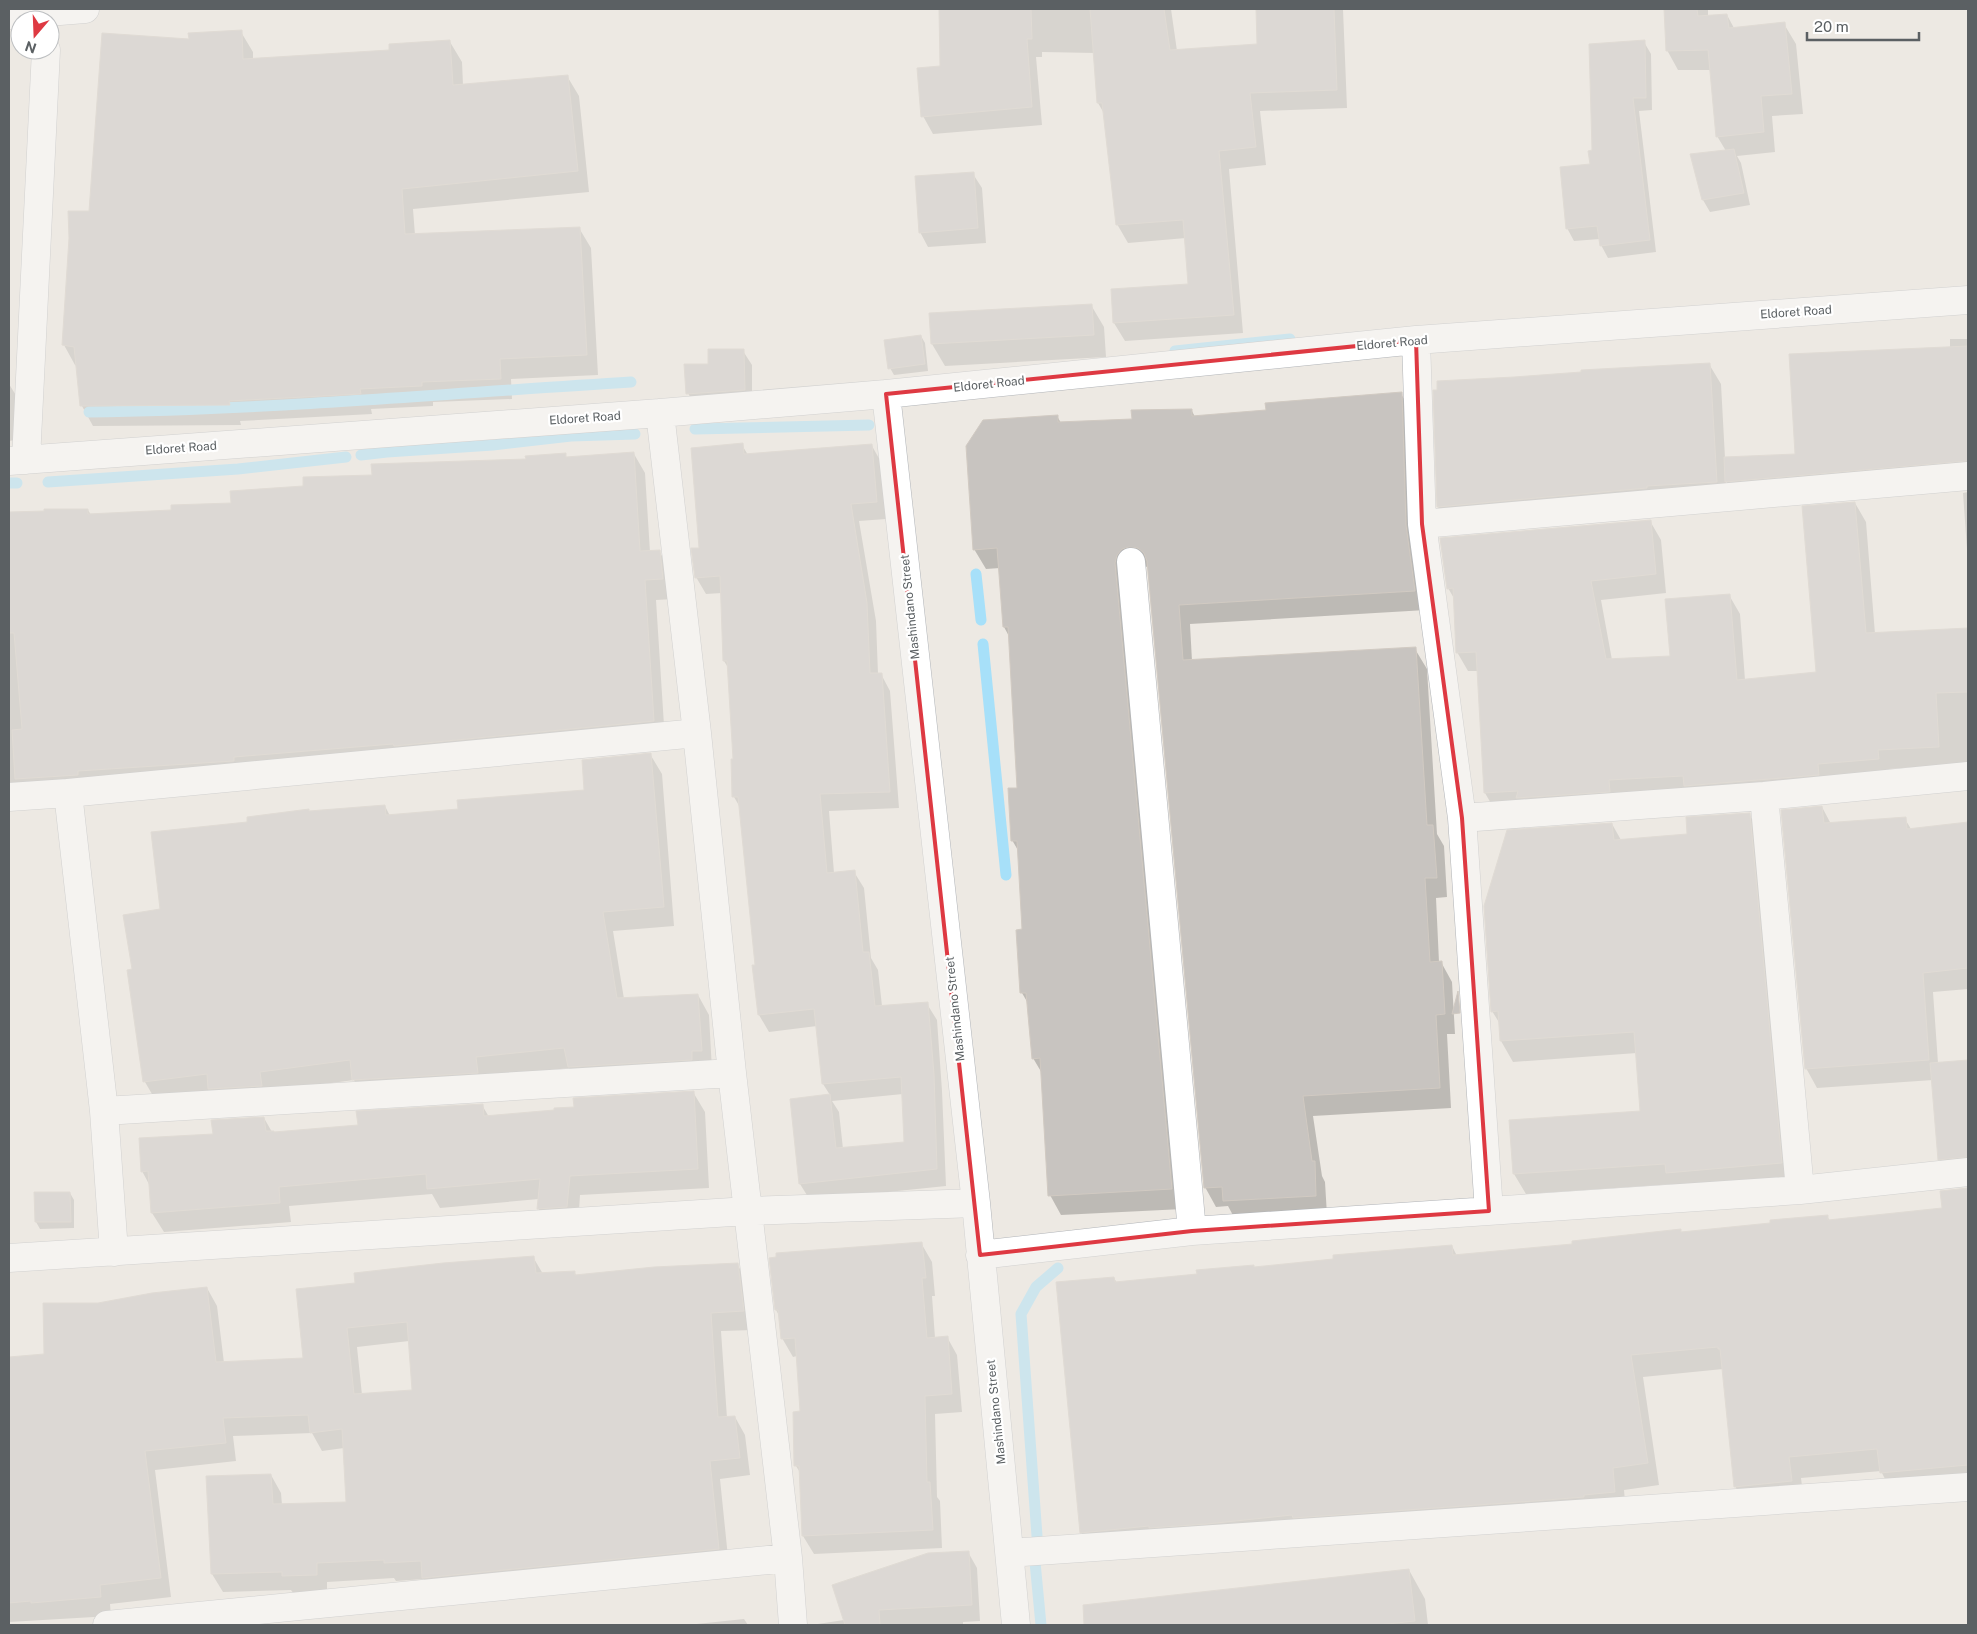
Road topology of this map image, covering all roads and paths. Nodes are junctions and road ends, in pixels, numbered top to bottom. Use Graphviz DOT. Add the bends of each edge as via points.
graph roads {
  1 [pos="84,9"];
  2 [pos="60,12"];
  3 [pos="45,60"];
  4 [pos="1968,300"];
  5 [pos="1416,340"];
  6 [pos="886,394"];
  7 [pos="660,413"];
  8 [pos="17,461"];
  9 [pos="1968,476"];
  10 [pos="1422,524"];
  11 [pos="1131,562"];
  12 [pos="697,733"];
  13 [pos="1968,776"];
  14 [pos="68,793"];
  15 [pos="1764,796"];
  16 [pos="9,797"];
  17 [pos="1462,818"];
  18 [pos="732,1073"];
  19 [pos="104,1111"];
  20 [pos="1968,1172"];
  21 [pos="1800,1190"];
  22 [pos="976,1203"];
  23 [pos="748,1211"];
  24 [pos="1489,1211"];
  25 [pos="1192,1231"];
  26 [pos="114,1252"];
  27 [pos="980,1255"];
  28 [pos="9,1258"];
  29 [pos="1968,1487"];
  30 [pos="1010,1553"];
  31 [pos="788,1558"];
  32 [pos="160,1623"];
  33 [pos="107,1625"];
  34 [pos="793,1625"];
  35 [pos="1016,1625"];
  1 -- 2 [label="street"];
  3 -- 8 [label="street"];
  4 -- 5 [label="street, Eldoret Road"];
  5 -- 6 [label="street, Eldoret Road"];
  5 -- 10 [label="street"];
  6 -- 7 [label="street, Eldoret Road"];
  6 -- 22 [label="street, Mashindano Street"];
  7 -- 8 [label="street, Eldoret Road"];
  7 -- 12 [label="street"];
  9 -- 10 [label="street"];
  10 -- 17 [label="street"];
  11 -- 25 [label="street"];
  12 -- 14 [label="street"];
  12 -- 18 [label="street"];
  13 -- 15 [label="street"];
  14 -- 16 [label="street"];
  14 -- 19 [label="street"];
  15 -- 17 [label="street"];
  15 -- 21 [label="street"];
  17 -- 24 [label="street"];
  18 -- 19 [label="street"];
  18 -- 23 [label="street"];
  19 -- 26 [label="street"];
  20 -- 21 [label="street"];
  21 -- 24 [label="street"];
  22 -- 23 [label="street"];
  22 -- 27 [label="street, Mashindano Street"];
  23 -- 26 [label="street"];
  23 -- 31 [label="street"];
  24 -- 25 [label="street"];
  25 -- 27 [label="street"];
  26 -- 28 [label="street"];
  27 -- 30 [label="street, Mashindano Street"];
  29 -- 30 [label="street"];
  30 -- 35 [label="street, Mashindano Street"];
  31 -- 32 [label="street"];
  31 -- 34 [label="street"];
  32 -- 33 [label="street"];
}
